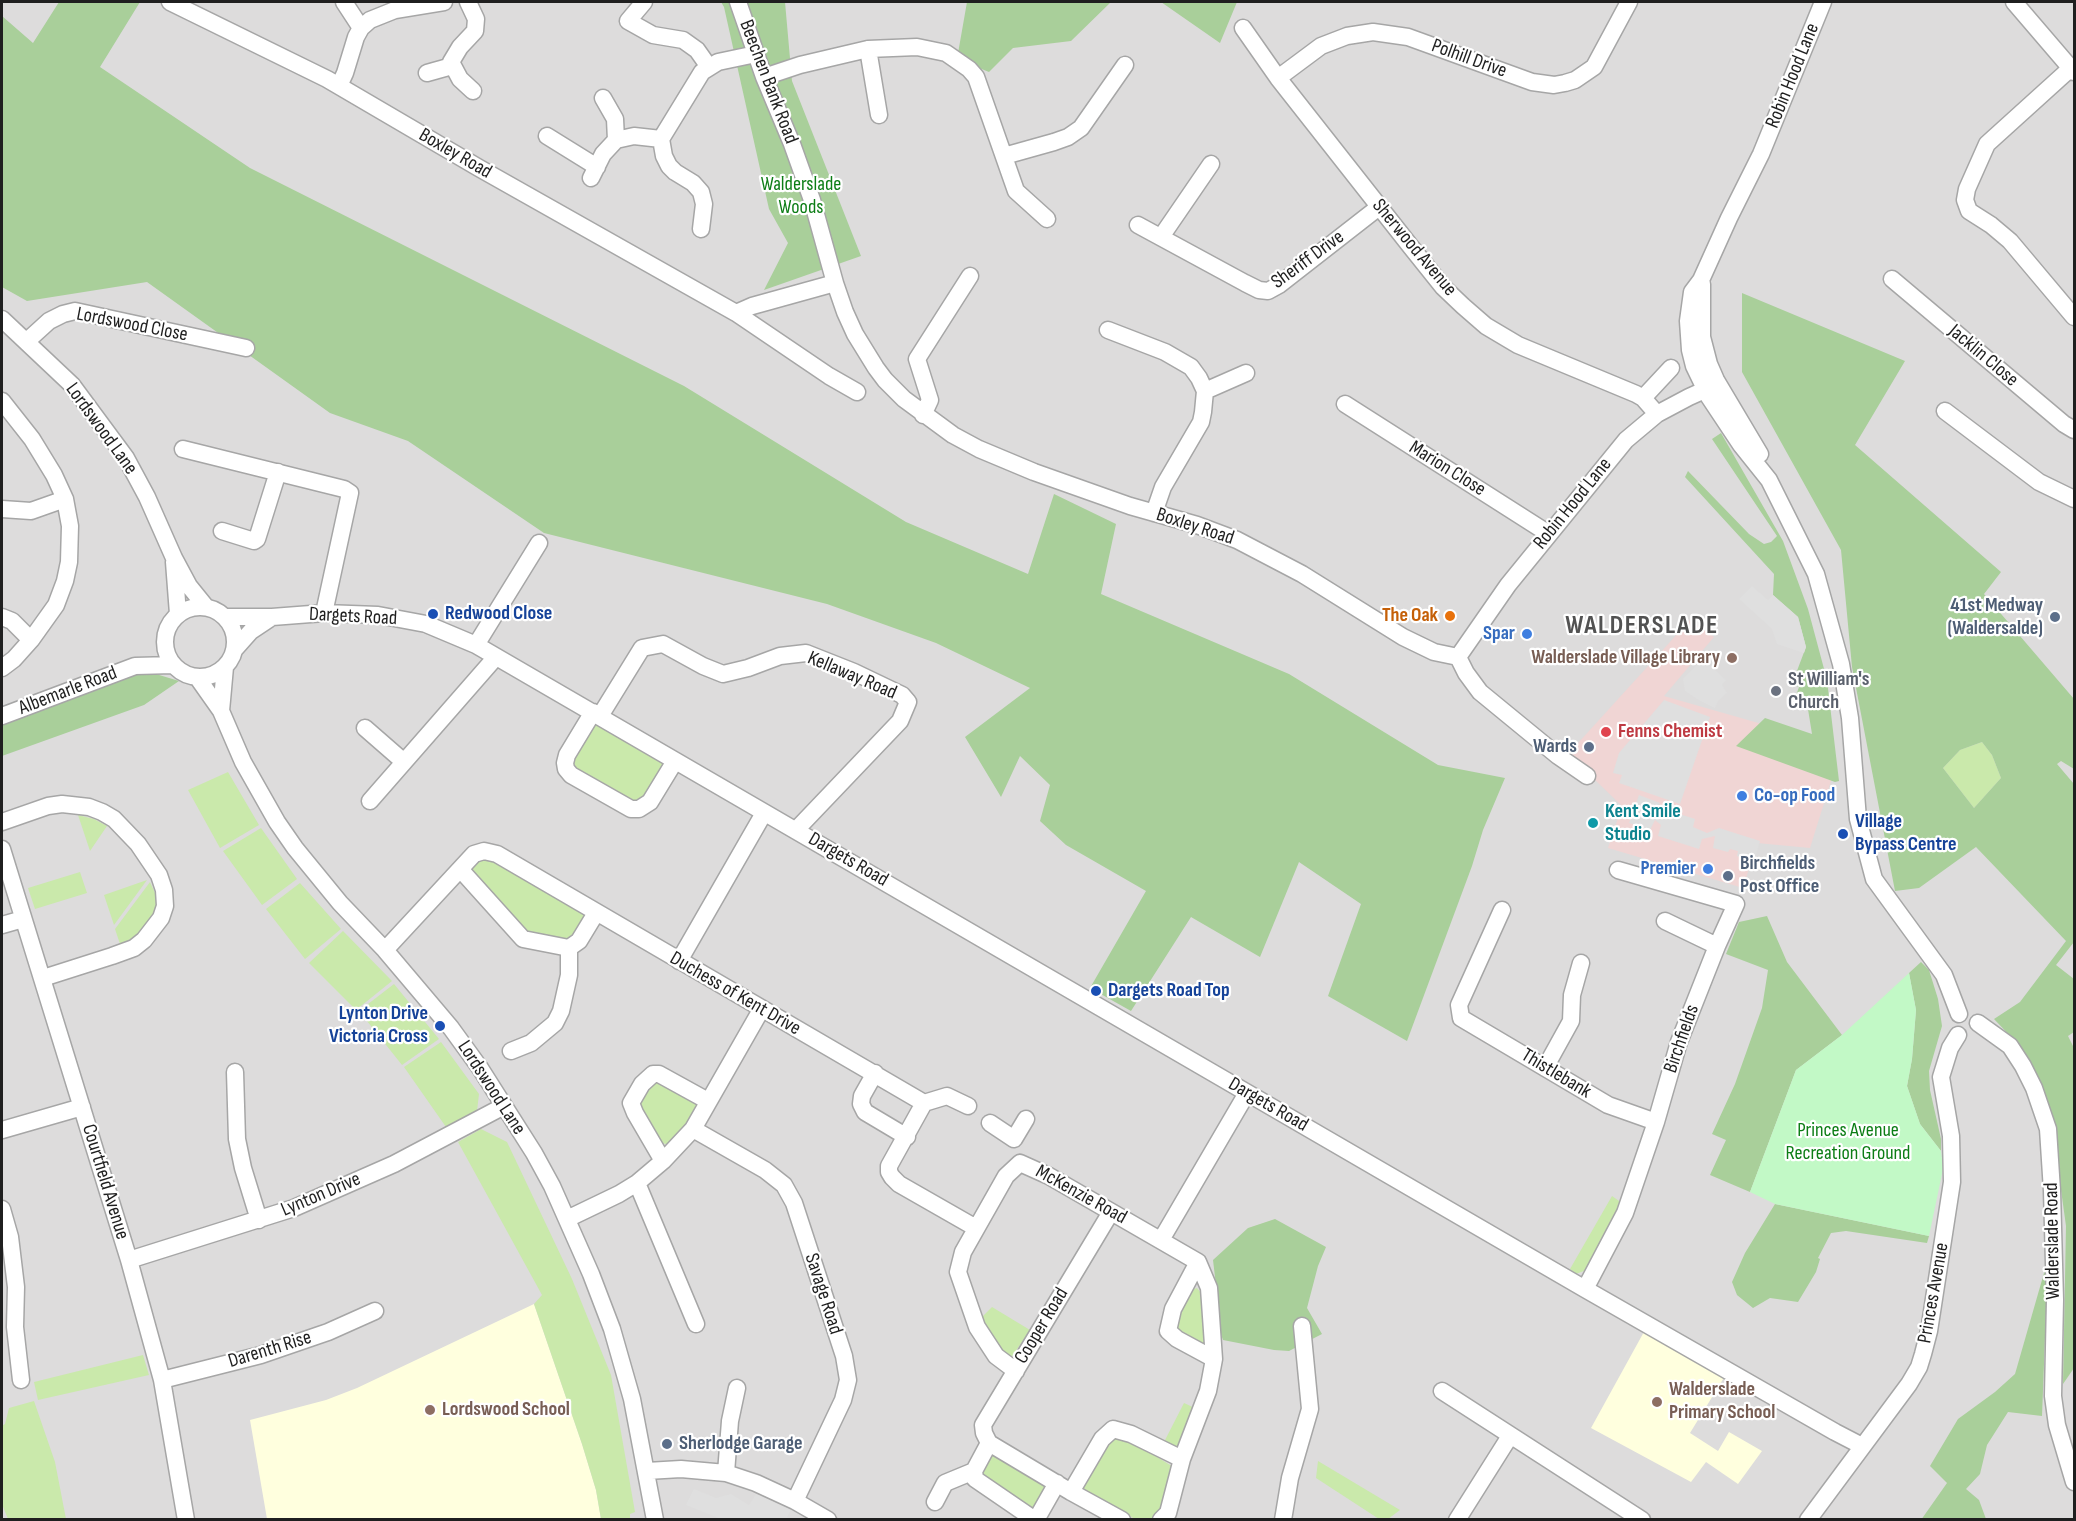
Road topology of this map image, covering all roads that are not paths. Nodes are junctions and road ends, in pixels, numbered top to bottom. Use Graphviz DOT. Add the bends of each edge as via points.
graph roads {
  1 [pos="170,2"];
  2 [pos="344,2"];
  3 [pos="444,2"];
  4 [pos="468,2"];
  5 [pos="644,2"];
  6 [pos="738,2"];
  7 [pos="1629,2"];
  8 [pos="1823,2"];
  9 [pos="2014,2"];
  10 [pos="418,3"];
  11 [pos="361,28"];
  12 [pos="1243,28"];
  13 [pos="868,49"];
  14 [pos="756,54"];
  15 [pos="1125,65"];
  16 [pos="452,66"];
  17 [pos="710,67"];
  18 [pos="2073,70"];
  19 [pos="427,73"];
  20 [pos="764,77"];
  21 [pos="1278,78"];
  22 [pos="339,86"];
  23 [pos="473,91"];
  24 [pos="603,98"];
  25 [pos="879,115"];
  26 [pos="547,136"];
  27 [pos="661,139"];
  28 [pos="616,140"];
  29 [pos="1005,156"];
  30 [pos="1211,164"];
  31 [pos="1379,207"];
  32 [pos="1047,219"];
  33 [pos="1138,225"];
  34 [pos="701,229"];
  35 [pos="1161,237"];
  36 [pos="970,276"];
  37 [pos="1892,279"];
  38 [pos="835,283"];
  39 [pos="736,313"];
  40 [pos="2074,317"];
  41 [pos="2,319"];
  42 [pos="1108,330"];
  43 [pos="27,341"];
  44 [pos="246,348"];
  45 [pos="1671,368"];
  46 [pos="1246,373"];
  47 [pos="1711,387"];
  48 [pos="857,392"];
  49 [pos="1204,392"];
  50 [pos="1643,398"];
  51 [pos="2,401"];
  52 [pos="1345,404"];
  53 [pos="1945,411"];
  54 [pos="1658,414"];
  55 [pos="924,415"];
  56 [pos="2074,430"];
  57 [pos="183,449"];
  58 [pos="278,472"];
  59 [pos="2074,499"];
  60 [pos="65,500"];
  61 [pos="2,509"];
  62 [pos="1154,513"];
  63 [pos="222,531"];
  64 [pos="1549,534"];
  65 [pos="539,543"];
  66 [pos="174,558"];
  67 [pos="206,607"];
  68 [pos="324,613"];
  69 [pos="178,614"];
  70 [pos="2,617"];
  71 [pos="225,617"];
  72 [pos="272,617"];
  73 [pos="31,640"];
  74 [pos="165,640"];
  75 [pos="476,645"];
  76 [pos="235,649"];
  77 [pos="495,657"];
  78 [pos="1458,657"];
  79 [pos="173,665"];
  80 [pos="135,666"];
  81 [pos="225,667"];
  82 [pos="2,668"];
  83 [pos="197,677"];
  84 [pos="221,711"];
  85 [pos="596,714"];
  86 [pos="2,716"];
  87 [pos="364,728"];
  88 [pos="675,761"];
  89 [pos="404,762"];
  90 [pos="1587,776"];
  91 [pos="370,801"];
  92 [pos="764,813"];
  93 [pos="2,822"];
  94 [pos="796,830"];
  95 [pos="2,849"];
  96 [pos="460,868"];
  97 [pos="1618,870"];
  98 [pos="1502,910"];
  99 [pos="596,913"];
  100 [pos="23,919"];
  101 [pos="1665,921"];
  102 [pos="2,925"];
  103 [pos="1717,946"];
  104 [pos="569,948"];
  105 [pos="385,950"];
  106 [pos="679,961"];
  107 [pos="1581,963"];
  108 [pos="43,978"];
  109 [pos="761,1010"];
  110 [pos="1959,1014"];
  111 [pos="1978,1023"];
  112 [pos="1958,1035"];
  113 [pos="511,1051"];
  114 [pos="1545,1068"];
  115 [pos="235,1072"];
  116 [pos="874,1073"];
  117 [pos="1247,1093"];
  118 [pos="708,1101"];
  119 [pos="924,1103"];
  120 [pos="504,1106"];
  121 [pos="968,1106"];
  122 [pos="82,1107"];
  123 [pos="1026,1119"];
  124 [pos="1656,1122"];
  125 [pos="990,1123"];
  126 [pos="2,1130"];
  127 [pos="693,1130"];
  128 [pos="907,1137"];
  129 [pos="1014,1138"];
  130 [pos="663,1161"];
  131 [pos="1020,1163"];
  132 [pos="637,1183"];
  133 [pos="2,1209"];
  134 [pos="1111,1212"];
  135 [pos="567,1219"];
  136 [pos="259,1220"];
  137 [pos="976,1228"];
  138 [pos="1161,1239"];
  139 [pos="129,1260"];
  140 [pos="1198,1262"];
  141 [pos="1585,1289"];
  142 [pos="375,1311"];
  143 [pos="696,1324"];
  144 [pos="1302,1326"];
  145 [pos="1214,1359"];
  146 [pos="1016,1371"];
  147 [pos="21,1380"];
  148 [pos="162,1380"];
  149 [pos="737,1388"];
  150 [pos="1442,1391"];
  151 [pos="1510,1436"];
  152 [pos="989,1443"];
  153 [pos="1862,1446"];
  154 [pos="1182,1459"];
  155 [pos="647,1471"];
  156 [pos="974,1471"];
  157 [pos="726,1473"];
  158 [pos="2074,1482"];
  159 [pos="1064,1487"];
  160 [pos="795,1501"];
  161 [pos="935,1502"];
  162 [pos="186,1520"];
  163 [pos="655,1520"];
  164 [pos="828,1520"];
  165 [pos="1035,1520"];
  166 [pos="1122,1520"];
  167 [pos="1161,1520"];
  168 [pos="1283,1520"];
  169 [pos="1457,1520"];
  170 [pos="1642,1520"];
  171 [pos="1808,1520"];
  1 -- 22 [label="street, Boxley Road"];
  2 -- 11 [label="street"];
  3 -- 10 [label="street"];
  4 -- 16 [label="street" via="476,19 475,30 453,57"];
  5 -- 17 [label="street" via="628,21 653,35 683,40"];
  6 -- 14 [label="street, Beechen Bank Road"];
  7 -- 21 [label="street, Polhill Drive" via="1594,67 1575,80 1554,85 1532,82 1408,37 1373,32 1347,36 1322,46"];
  8 -- 47 [label="street, Robin Hood Lane" via="1761,154 1701,280 1702,337"];
  9 -- 18 [label="street"];
  10 -- 11 [label="street" via="383,13"];
  11 -- 22 [label="street"];
  12 -- 21 [label="street, Sherwood Avenue"];
  13 -- 20 [label="street"];
  13 -- 25 [label="street"];
  13 -- 29 [label="street" via="931,49 946,53 969,69 981,86"];
  14 -- 17 [label="street"];
  14 -- 20 [label="street, Beechen Bank Road"];
  15 -- 29 [label="street" via="1081,128 1054,142"];
  16 -- 19 [label="street"];
  16 -- 23 [label="street"];
  17 -- 27 [label="street" via="696,81"];
  18 -- 40 [label="street" via="1987,144 1966,189 1965,200 1969,211 2010,242"];
  20 -- 38 [label="street, Beechen Bank Road" via="812,200"];
  21 -- 31 [label="street, Sherwood Avenue"];
  22 -- 39 [label="street, Boxley Road"];
  24 -- 28 [label="street" via="615,119"];
  26 -- 28 [label="street" via="594,172"];
  27 -- 28 [label="street" via="626,136"];
  27 -- 34 [label="street" via="669,166 701,192"];
  29 -- 32 [label="street" via="1016,191"];
  30 -- 35 [label="street"];
  31 -- 35 [label="street, Sheriff Drive" via="1268,291"];
  31 -- 50 [label="street, Sherwood Avenue" via="1443,287 1486,326 1518,345"];
  33 -- 35 [label="street, Sheriff Drive"];
  36 -- 55 [label="street" via="917,359 930,400"];
  37 -- 56 [label="street, Jacklin Close"];
  38 -- 39 [label="street"];
  38 -- 55 [label="street, Beechen Bank Road" via="855,334 876,369"];
  39 -- 48 [label="street, Boxley Road"];
  41 -- 43 [label="street, Lordswood Lane"];
  42 -- 49 [label="street" via="1165,352 1191,367"];
  43 -- 44 [label="street, Lordswood Close" via="49,321 75,311"];
  43 -- 66 [label="street, Lordswood Lane" via="72,385 126,458"];
  45 -- 50 [label="street"];
  46 -- 49 [label="street"];
  47 -- 54 [label="street, Robin Hood Lane"];
  47 -- 110 [label="street" via="1764,462 1769,480 1816,574 1841,664 1850,718 1858,819 1874,879 1944,975"];
  49 -- 62 [label="street" via="1201,422 1163,487"];
  50 -- 54 [label="street, Sherwood Avenue"];
  51 -- 60 [label="street" via="32,439"];
  52 -- 64 [label="street, Marion Close"];
  53 -- 59 [label="street" via="2039,482"];
  54 -- 64 [label="street, Robin Hood Lane" via="1626,440"];
  55 -- 62 [label="street, Boxley Road" via="979,448"];
  57 -- 58 [label="street"];
  58 -- 63 [label="street" via="257,540"];
  58 -- 68 [label="street" via="350,493"];
  60 -- 61 [label="street" via="31,511"];
  60 -- 73 [label="street" via="70,526 65,581 56,605"];
  62 -- 78 [label="street, Boxley Road" via="1217,531 1256,548 1403,637 1434,652"];
  64 -- 78 [label="street, Robin Hood Lane" via="1488,610"];
  65 -- 75 [label="street"];
  66 -- 67 [label="street, Lordswood Lane"];
  66 -- 69 [label="street, Lordswood Lane"];
  67 -- 69 [label="street"];
  67 -- 71 [label="street, Lordswood Lane"];
  68 -- 72 [label="street, Dargets Road"];
  68 -- 75 [label="street, Dargets Road" via="403,619 426,624"];
  69 -- 74 [label="street"];
  70 -- 73 [label="street" via="12,621"];
  71 -- 72 [label="street, Dargets Road"];
  71 -- 76 [label="street" via="232,626"];
  72 -- 76 [label="street" via="251,631"];
  73 -- 82 [label="street"];
  74 -- 79 [label="street"];
  74 -- 80 [label="street, Albemarle Road"];
  75 -- 77 [label="street, Dargets Road"];
  76 -- 81 [label="street, Lordswood Lane"];
  77 -- 85 [label="street, Dargets Road"];
  77 -- 89 [label="street"];
  78 -- 90 [label="street" via="1480,692"];
  79 -- 80 [label="street, Albemarle Road"];
  79 -- 83 [label="street, Lordswood Lane" via="184,674"];
  80 -- 86 [label="street, Albemarle Road"];
  81 -- 83 [label="street" via="212,675"];
  81 -- 84 [label="street, Lordswood Lane"];
  83 -- 84 [label="street, Lordswood Lane"];
  84 -- 105 [label="street, Lordswood Lane" via="243,762 289,839 334,896"];
  85 -- 88 [label="street, Dargets Road"];
  85 -- 88 [label="street" via="567,756 566,769 571,775 631,809 639,809 650,802"];
  85 -- 94 [label="street, Kellaway Road" via="642,648 663,644 723,674 780,656 806,653 902,695 908,702 900,721"];
  87 -- 89 [label="street"];
  88 -- 92 [label="street, Dargets Road"];
  89 -- 91 [label="street"];
  92 -- 94 [label="street, Dargets Road"];
  92 -- 106 [label="street"];
  93 -- 108 [label="street" via="62,804 102,812 138,844 159,875 164,890 161,918 134,948"];
  94 -- 117 [label="street, Dargets Road"];
  95 -- 100 [label="street, Courtfield Avenue"];
  96 -- 99 [label="street, Duchess of Kent Drive" via="484,851 497,854"];
  96 -- 104 [label="street" via="524,939"];
  96 -- 105 [label="street, Duchess of Kent Drive"];
  97 -- 103 [label="street, Birchfields" via="1736,904"];
  98 -- 114 [label="street, Thistlebank" via="1459,1005 1461,1018"];
  99 -- 104 [label="street" via="579,941"];
  99 -- 106 [label="street, Duchess of Kent Drive"];
  100 -- 102 [label="street"];
  100 -- 108 [label="street, Courtfield Avenue"];
  101 -- 103 [label="street"];
  103 -- 124 [label="street, Birchfields" via="1679,1042"];
  104 -- 113 [label="street" via="569,975 555,1023 531,1043"];
  105 -- 120 [label="street, Lordswood Lane" via="451,1028"];
  106 -- 109 [label="street, Duchess of Kent Drive"];
  107 -- 114 [label="street" via="1572,995 1571,1021"];
  108 -- 122 [label="street, Courtfield Avenue"];
  109 -- 116 [label="street, Duchess of Kent Drive"];
  109 -- 118 [label="street"];
  110 -- 111 [label="street" via="1971,1013"];
  110 -- 112 [label="street" via="1953,1024"];
  111 -- 112 [label="street" via="1974,1034"];
  111 -- 158 [label="street, Walderslade Road" via="2010,1046 2034,1088 2048,1129 2055,1300 2054,1396 2057,1425"];
  112 -- 153 [label="street, Princes Avenue" via="1941,1077 1951,1136 1952,1182 1926,1343 1909,1384"];
  114 -- 124 [label="street, Thistlebank" via="1608,1105"];
  115 -- 136 [label="street" via="237,1139"];
  116 -- 119 [label="street, Duchess of Kent Drive"];
  116 -- 128 [label="street" via="862,1096 865,1112"];
  117 -- 138 [label="street"];
  117 -- 141 [label="street, Dargets Road"];
  118 -- 127 [label="street"];
  118 -- 130 [label="street" via="659,1074 653,1074 642,1084 631,1102"];
  119 -- 121 [label="street" via="946,1096"];
  119 -- 128 [label="street"];
  120 -- 135 [label="street, Lordswood Lane" via="534,1153"];
  120 -- 136 [label="street, Lynton Drive" via="394,1164 294,1209"];
  122 -- 126 [label="street"];
  122 -- 139 [label="street, Courtfield Avenue"];
  123 -- 129 [label="street"];
  124 -- 141 [label="street, Birchfields" via="1625,1213"];
  125 -- 129 [label="street"];
  127 -- 130 [label="street"];
  127 -- 160 [label="street, Savage Road" via="765,1170 784,1185 794,1203 844,1356 848,1380 843,1400"];
  128 -- 137 [label="street" via="889,1166 892,1177"];
  129 -- 131 [label="street"];
  130 -- 132 [label="street"];
  131 -- 134 [label="street, McKenzie Road"];
  131 -- 137 [label="street, McKenzie Road" via="1006,1176"];
  132 -- 135 [label="street"];
  132 -- 143 [label="street"];
  133 -- 147 [label="street" via="16,1287 15,1327"];
  134 -- 138 [label="street, McKenzie Road"];
  134 -- 146 [label="street, Cooper Road"];
  135 -- 155 [label="street, Lordswood Lane" via="612,1329"];
  136 -- 139 [label="street, Lynton Drive"];
  137 -- 146 [label="street, McKenzie Road" via="958,1272 976,1327 996,1356"];
  138 -- 140 [label="street, McKenzie Road"];
  139 -- 148 [label="street, Courtfield Avenue"];
  140 -- 145 [label="street" via="1209,1288"];
  140 -- 145 [label="street" via="1173,1309 1168,1331"];
  141 -- 153 [label="street, Dargets Road"];
  142 -- 148 [label="street, Darenth Rise" via="261,1355"];
  144 -- 168 [label="street" via="1310,1409 1290,1478"];
  145 -- 154 [label="street" via="1208,1391"];
  146 -- 152 [label="street, Cooper Road" via="983,1425"];
  148 -- 162 [label="street, Courtfield Avenue"];
  149 -- 157 [label="street"];
  150 -- 151 [label="street"];
  151 -- 169 [label="street"];
  151 -- 170 [label="street"];
  152 -- 156 [label="street, Cooper Road"];
  152 -- 159 [label="street"];
  153 -- 171 [label="street, Princes Avenue"];
  154 -- 159 [label="street" via="1113,1429"];
  154 -- 167 [label="street" via="1168,1513"];
  155 -- 157 [label="street"];
  155 -- 163 [label="street, Lordswood Lane"];
  156 -- 161 [label="street" via="945,1483"];
  156 -- 165 [label="street" via="979,1482"];
  157 -- 160 [label="street"];
  159 -- 165 [label="street"];
  159 -- 166 [label="street"];
  160 -- 164 [label="street"];
}
